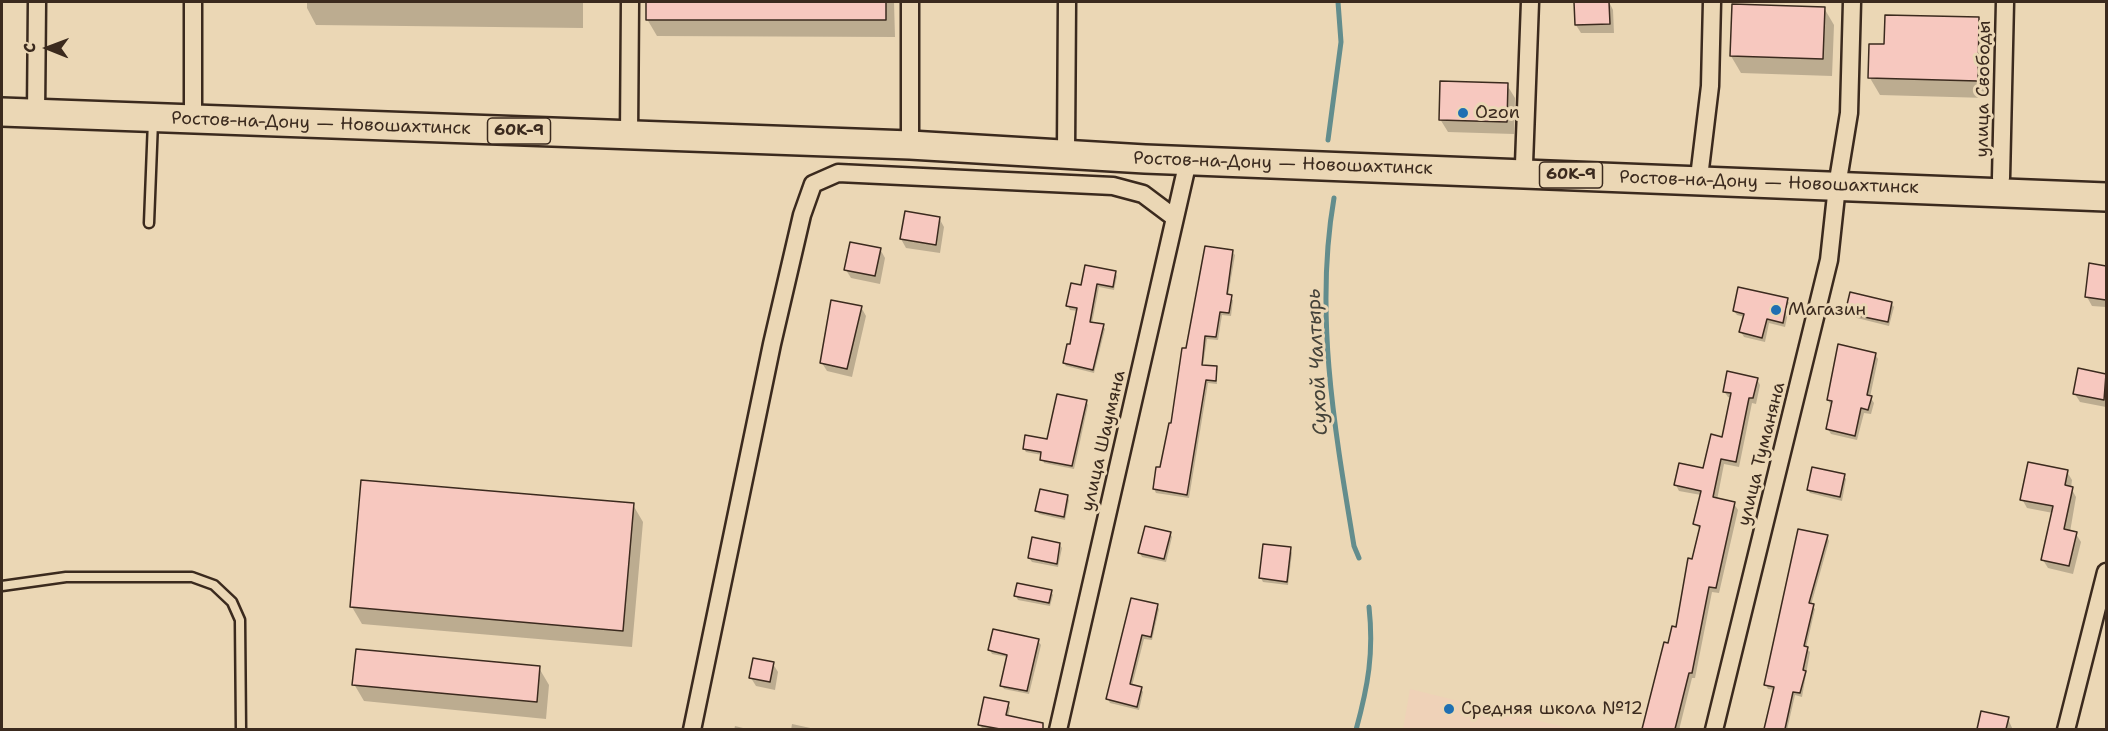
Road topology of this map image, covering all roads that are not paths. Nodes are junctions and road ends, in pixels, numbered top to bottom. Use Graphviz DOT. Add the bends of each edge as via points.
graph roads {
  1 [pos="37,2"];
  2 [pos="193,2"];
  3 [pos="630,2"];
  4 [pos="910,2"];
  5 [pos="1067,2"];
  6 [pos="1530,2"];
  7 [pos="1712,2"];
  8 [pos="1852,2"];
  9 [pos="2006,2"];
  10 [pos="2,112"];
  11 [pos="36,114"];
  12 [pos="153,118"];
  13 [pos="193,119"];
  14 [pos="629,136"];
  15 [pos="910,145"];
  16 [pos="1036,150"];
  17 [pos="1066,150"];
  18 [pos="1188,160"];
  19 [pos="1524,164"];
  20 [pos="1700,169"];
  21 [pos="2001,178"];
  22 [pos="1838,180"];
  23 [pos="2106,184"];
  24 [pos="2106,197"];
  25 [pos="1175,218"];
  26 [pos="149,223"];
  27 [pos="2106,572"];
  28 [pos="2,586"];
  29 [pos="241,729"];
  30 [pos="692,729"];
  31 [pos="1058,729"];
  32 [pos="1714,729"];
  33 [pos="2066,729"];
  1 -- 11 [label="street"];
  2 -- 13 [label="street"];
  3 -- 14 [label="street"];
  4 -- 15 [label="street"];
  5 -- 17 [label="street"];
  6 -- 19 [label="street"];
  7 -- 20 [label="street" via="1708,106"];
  8 -- 22 [label="street, улица Туманяна" via="1849,112"];
  9 -- 21 [label="street, улица Свободы"];
  10 -- 11 [label="main road, Ростов-на-Дону — Новошахтинск / 60К-9"];
  11 -- 12 [label="main road, Ростов-на-Дону — Новошахтинск / 60К-9"];
  12 -- 13 [label="main road, Ростов-на-Дону — Новошахтинск / 60К-9"];
  12 -- 26 [label="lane"];
  13 -- 14 [label="main road, Ростов-на-Дону — Новошахтинск / 60К-9"];
  14 -- 15 [label="main road, Ростов-на-Дону — Новошахтинск / 60К-9"];
  15 -- 16 [label="main road, Ростов-на-Дону — Новошахтинск / 60К-9"];
  16 -- 17 [label="main road, Ростов-на-Дону — Новошахтинск / 60К-9"];
  16 -- 18 [label="main road, Ростов-на-Дону — Новошахтинск / 60К-9"];
  17 -- 19 [label="main road, Ростов-на-Дону — Новошахтинск / 60К-9"];
  18 -- 22 [label="main road, Ростов-на-Дону — Новошахтинск / 60К-9"];
  18 -- 25 [label="street, улица Шаумяна"];
  19 -- 20 [label="main road, Ростов-на-Дону — Новошахтинск / 60К-9"];
  20 -- 22 [label="main road, Ростов-на-Дону — Новошахтинск / 60К-9"];
  21 -- 22 [label="main road, Ростов-на-Дону — Новошахтинск / 60К-9"];
  21 -- 23 [label="main road, Ростов-на-Дону — Новошахтинск / 60К-9"];
  22 -- 24 [label="main road, Ростов-на-Дону — Новошахтинск / 60К-9"];
  22 -- 32 [label="street, улица Туманяна" via="1829,260"];
  25 -- 30 [label="street" via="1143,194 1104,185 838,173 813,184 802,214 772,344"];
  25 -- 31 [label="street, улица Шаумяна"];
  27 -- 33 [label="street"];
  28 -- 29 [label="lane" via="66,577 192,577 214,585 232,602 240,620"];
}
